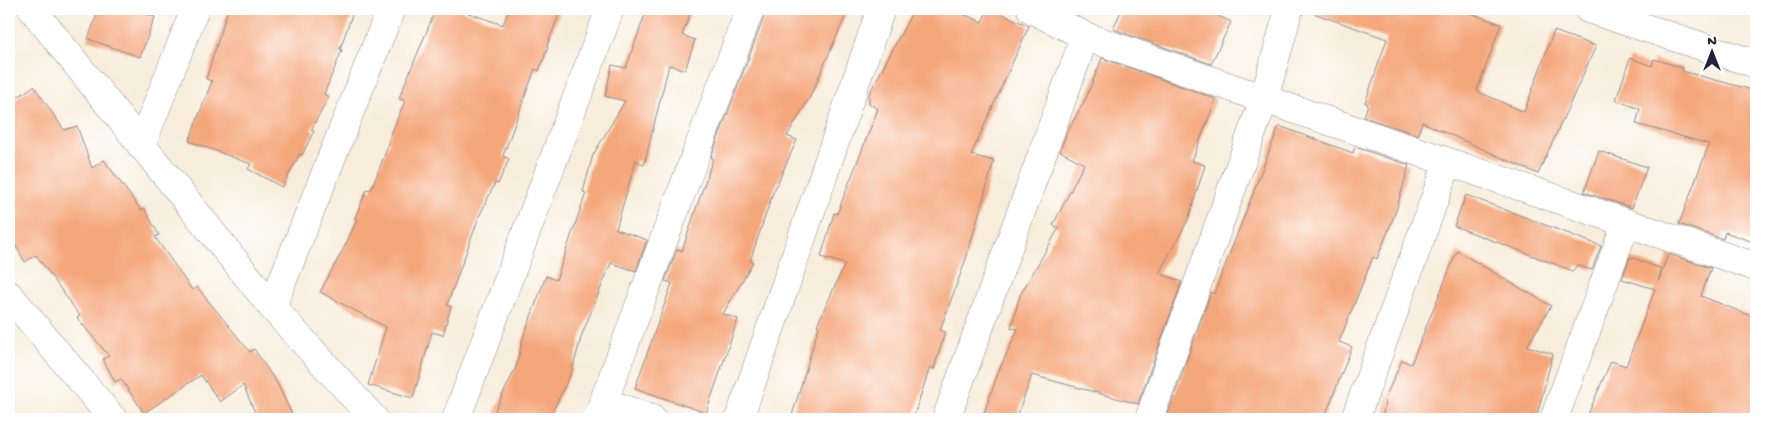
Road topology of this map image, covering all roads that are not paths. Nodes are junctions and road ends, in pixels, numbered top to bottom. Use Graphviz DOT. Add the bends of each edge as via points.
graph roads {
  1 [pos="32,9"];
  2 [pos="196,9"];
  3 [pos="391,9"];
  4 [pos="610,9"];
  5 [pos="750,9"];
  6 [pos="881,9"];
  7 [pos="1031,9"];
  8 [pos="1289,9"];
  9 [pos="1588,9"];
  10 [pos="1085,36"];
  11 [pos="1756,64"];
  12 [pos="1264,99"];
  13 [pos="141,146"];
  14 [pos="1448,162"];
  15 [pos="1626,223"];
  16 [pos="1756,267"];
  17 [pos="9,295"];
  18 [pos="272,306"];
  19 [pos="601,410"];
  20 [pos="113,419"];
  21 [pos="374,419"];
  22 [pos="456,419"];
  23 [pos="652,419"];
  24 [pos="739,419"];
  25 [pos="946,419"];
  26 [pos="1149,419"];
  27 [pos="1355,419"];
  28 [pos="1554,419"];
  1 -- 13 [label="street"];
  2 -- 13 [label="street"];
  3 -- 18 [label="street"];
  4 -- 22 [label="street"];
  5 -- 19 [label="street"];
  6 -- 24 [label="street"];
  7 -- 10 [label="street"];
  8 -- 12 [label="street"];
  9 -- 11 [label="street"];
  10 -- 12 [label="street"];
  10 -- 25 [label="street"];
  12 -- 14 [label="street"];
  12 -- 26 [label="street"];
  13 -- 18 [label="street"];
  14 -- 15 [label="street"];
  14 -- 27 [label="street"];
  15 -- 16 [label="street"];
  15 -- 28 [label="street"];
  17 -- 20 [label="street"];
  18 -- 21 [label="street"];
  19 -- 23 [label="street"];
}
